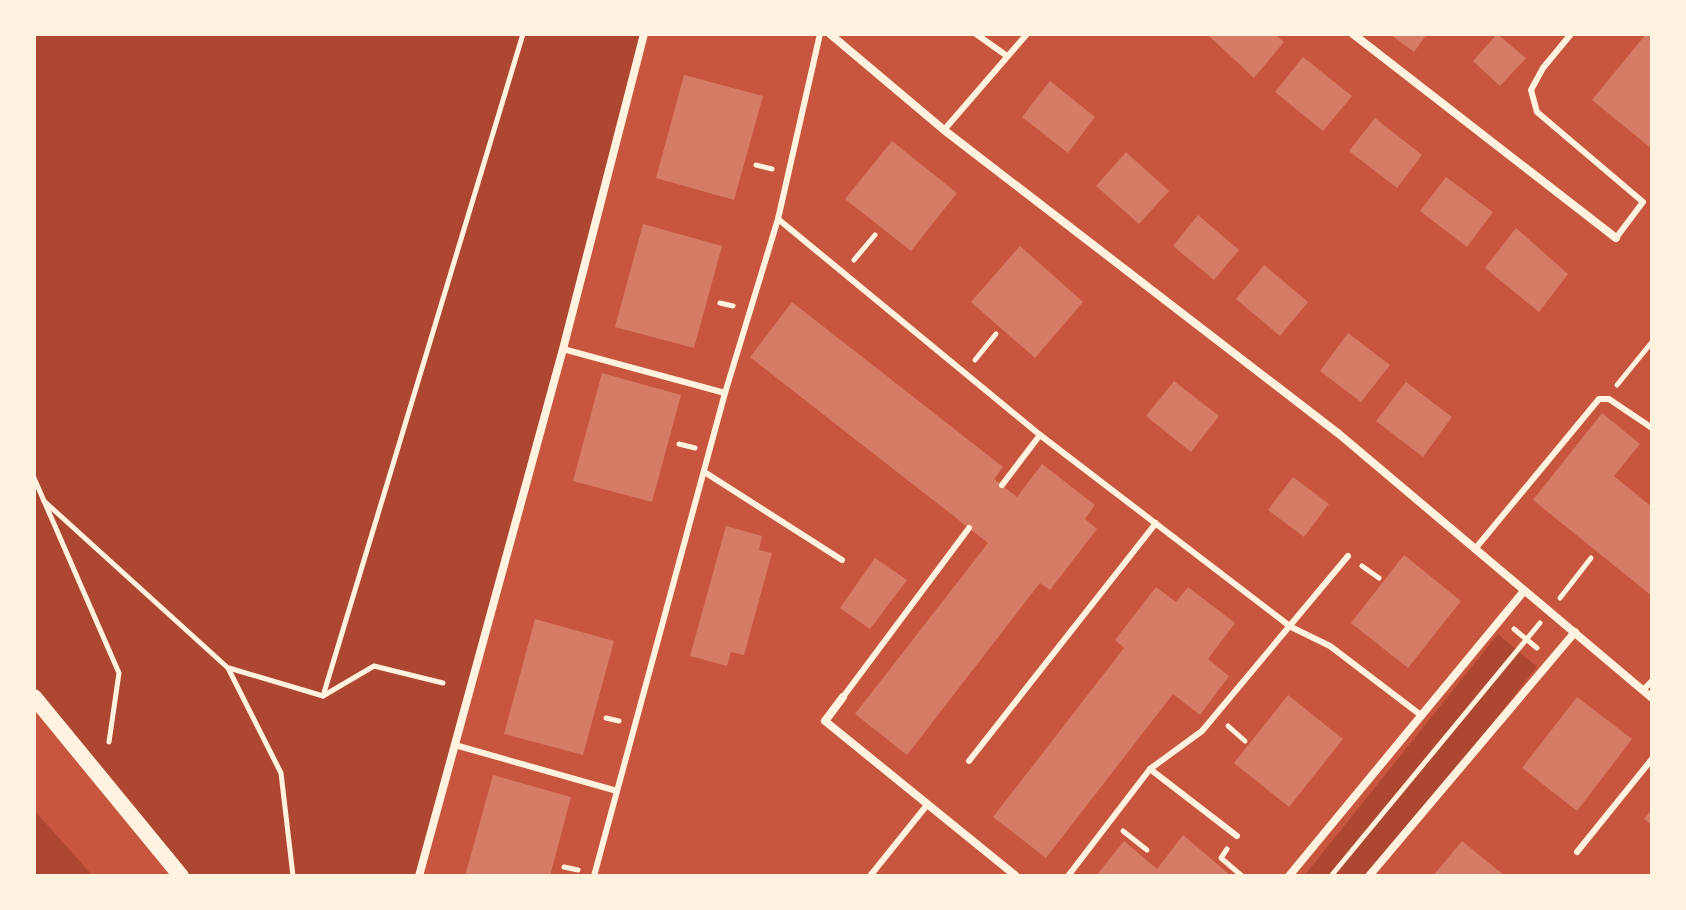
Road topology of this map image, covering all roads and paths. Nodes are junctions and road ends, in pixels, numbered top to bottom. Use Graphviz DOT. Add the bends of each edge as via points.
graph roads {
  1 [pos="523,34"];
  2 [pos="644,34"];
  3 [pos="820,34"];
  4 [pos="830,34"];
  5 [pos="976,34"];
  6 [pos="1027,34"];
  7 [pos="1353,34"];
  8 [pos="1571,34"];
  9 [pos="1007,56"];
  10 [pos="944,130"];
  11 [pos="778,219"];
  12 [pos="875,235"];
  13 [pos="1616,238"];
  14 [pos="843,273"];
  15 [pos="996,334"];
  16 [pos="1652,342"];
  17 [pos="563,349"];
  18 [pos="965,373"];
  19 [pos="725,393"];
  20 [pos="1605,399"];
  21 [pos="1652,428"];
  22 [pos="1040,435"];
  23 [pos="706,473"];
  24 [pos="34,478"];
  25 [pos="1002,485"];
  26 [pos="44,501"];
  27 [pos="1156,523"];
  28 [pos="969,528"];
  29 [pos="1475,549"];
  30 [pos="1348,556"];
  31 [pos="1591,558"];
  32 [pos="842,560"];
  33 [pos="1524,591"];
  34 [pos="1560,598"];
  35 [pos="1541,622"];
  36 [pos="1508,624"];
  37 [pos="1291,627"];
  38 [pos="1575,632"];
  39 [pos="1527,639"];
  40 [pos="1544,653"];
  41 [pos="228,668"];
  42 [pos="1652,681"];
  43 [pos="443,683"];
  44 [pos="1643,690"];
  45 [pos="323,696"];
  46 [pos="34,697"];
  47 [pos="843,697"];
  48 [pos="1652,698"];
  49 [pos="1422,716"];
  50 [pos="109,742"];
  51 [pos="455,745"];
  52 [pos="1652,759"];
  53 [pos="969,761"];
  54 [pos="1150,769"];
  55 [pos="617,791"];
  56 [pos="927,805"];
  57 [pos="1110,821"];
  58 [pos="1237,836"];
  59 [pos="1147,850"];
  60 [pos="1577,852"];
  61 [pos="1221,858"];
  62 [pos="181,876"];
  63 [pos="293,876"];
  64 [pos="419,876"];
  65 [pos="594,876"];
  66 [pos="870,876"];
  67 [pos="1016,876"];
  68 [pos="1068,876"];
  69 [pos="1242,876"];
  70 [pos="1289,876"];
  71 [pos="1331,876"];
  72 [pos="1369,876"];
  1 -- 45 [label="path"];
  2 -- 17 [label="street"];
  3 -- 11 [label="lane"];
  4 -- 10 [label="street"];
  5 -- 9 [label="lane"];
  6 -- 9 [label="lane"];
  7 -- 13 [label="street"];
  8 -- 13 [label="lane" via="1531,90 1537,112 1643,202"];
  9 -- 10 [label="lane"];
  10 -- 29 [label="street" via="1339,434"];
  11 -- 14 [label="lane"];
  11 -- 19 [label="lane"];
  12 -- 14 [label="path"];
  14 -- 18 [label="lane"];
  15 -- 18 [label="path"];
  16 -- 20 [label="path"];
  17 -- 19 [label="lane"];
  17 -- 51 [label="street"];
  18 -- 22 [label="lane"];
  19 -- 23 [label="lane"];
  20 -- 21 [label="lane"];
  20 -- 29 [label="lane" via="1599,399"];
  22 -- 25 [label="lane"];
  22 -- 27 [label="lane"];
  23 -- 32 [label="lane"];
  23 -- 55 [label="lane"];
  24 -- 26 [label="path"];
  26 -- 41 [label="path"];
  26 -- 50 [label="path" via="119,673"];
  27 -- 37 [label="lane"];
  27 -- 53 [label="lane"];
  28 -- 47 [label="lane"];
  29 -- 33 [label="street"];
  30 -- 37 [label="lane"];
  31 -- 34 [label="path"];
  33 -- 38 [label="street"];
  33 -- 49 [label="street"];
  35 -- 39 [label="path"];
  36 -- 39 [label="path"];
  37 -- 49 [label="lane" via="1330,646"];
  37 -- 54 [label="lane" via="1202,731"];
  38 -- 44 [label="street"];
  38 -- 72 [label="street"];
  39 -- 40 [label="path"];
  39 -- 71 [label="path"];
  41 -- 45 [label="path"];
  41 -- 63 [label="path" via="281,773"];
  42 -- 44 [label="lane"];
  43 -- 45 [label="path" via="374,666"];
  44 -- 48 [label="street"];
  46 -- 62 [label="main road"];
  47 -- 56 [label="street" via="825,721"];
  49 -- 70 [label="street"];
  51 -- 55 [label="lane"];
  51 -- 64 [label="street"];
  52 -- 60 [label="lane"];
  54 -- 57 [label="lane"];
  54 -- 58 [label="lane"];
  55 -- 65 [label="lane"];
  56 -- 66 [label="lane"];
  56 -- 67 [label="street"];
  57 -- 59 [label="path"];
  57 -- 68 [label="lane"];
  61 -- 69 [label="path"];
}
